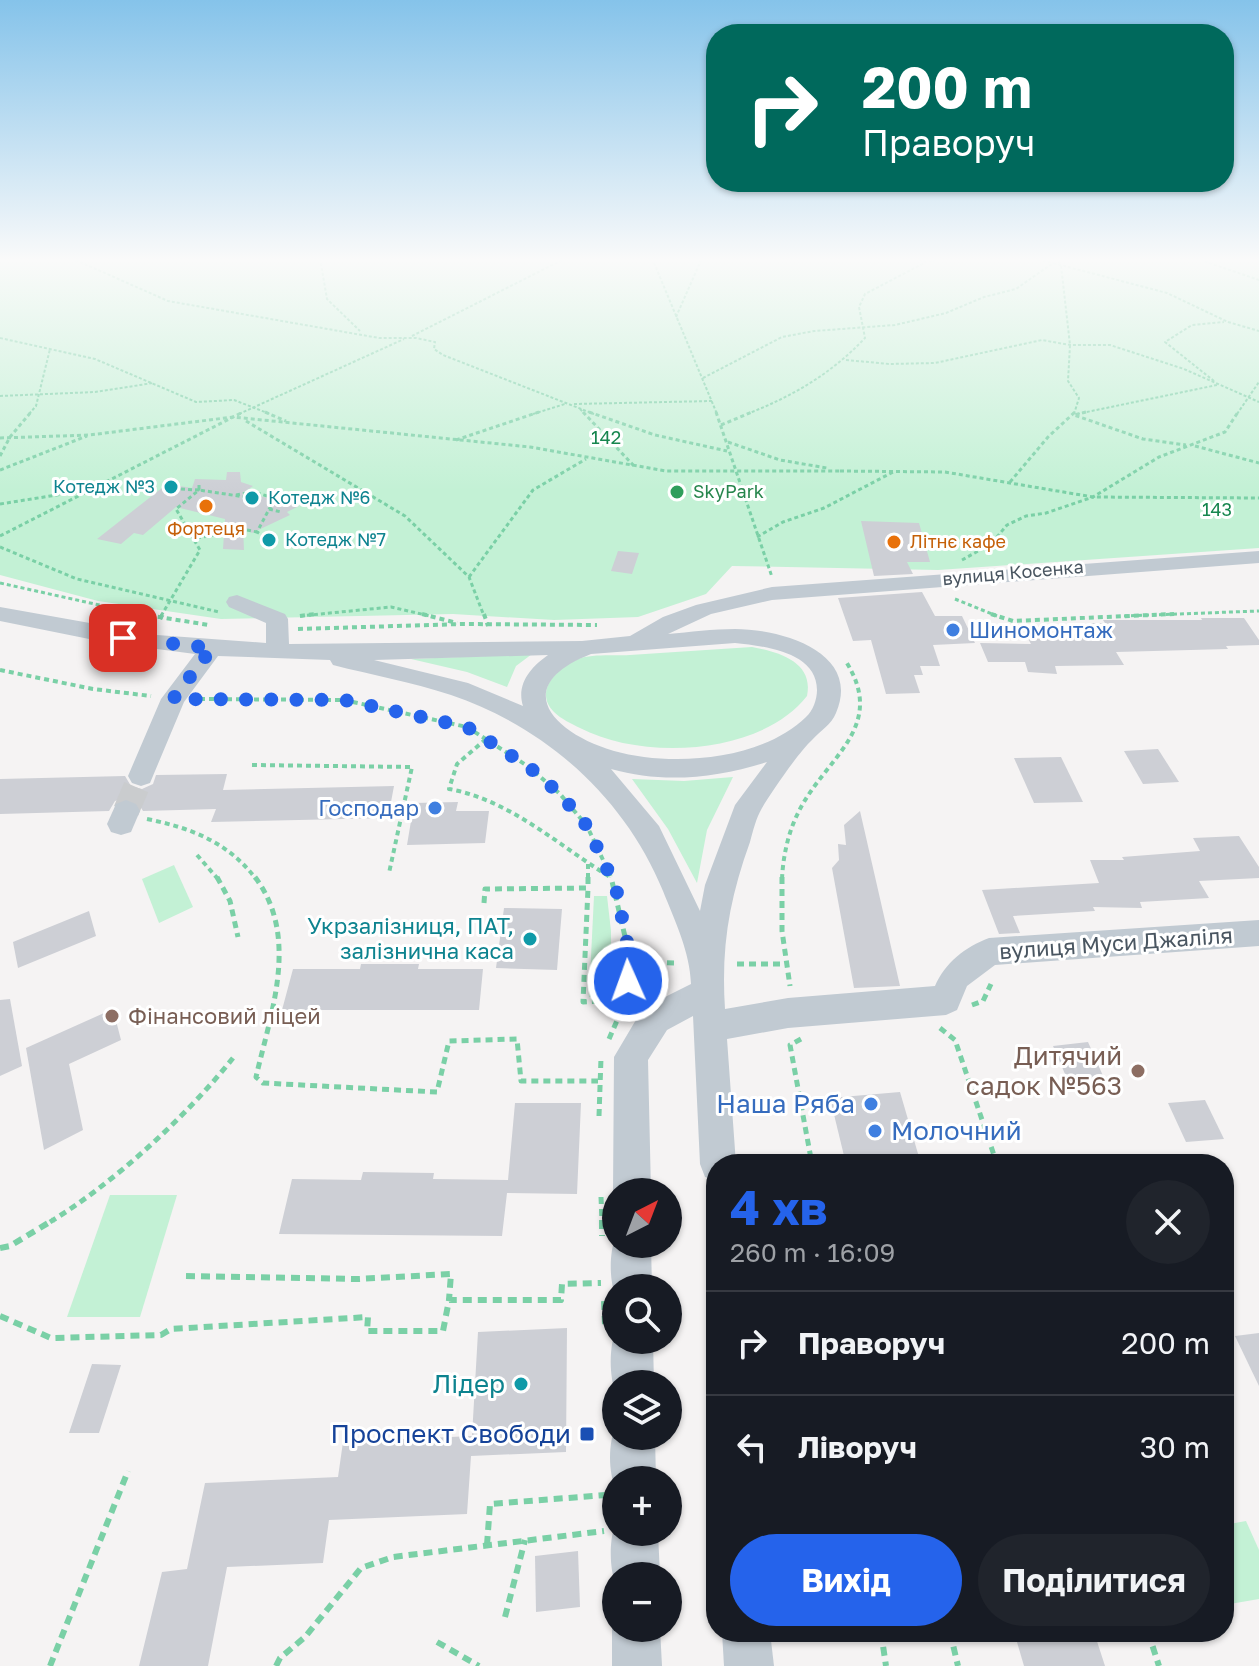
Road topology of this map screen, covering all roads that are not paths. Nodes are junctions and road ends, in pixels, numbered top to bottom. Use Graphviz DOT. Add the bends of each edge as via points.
graph roads {
  1 [pos="1259,557"];
  2 [pos="772,592"];
  3 [pos="237,602"];
  4 [pos="0,614"];
  5 [pos="216,637"];
  6 [pos="278,639"];
  7 [pos="774,639"];
  8 [pos="634,643"];
  9 [pos="588,647"];
  10 [pos="312,651"];
  11 [pos="803,733"];
  12 [pos="561,738"];
  13 [pos="141,776"];
  14 [pos="1259,933"];
  15 [pos="707,977"];
  16 [pos="710,1027"];
  17 [pos="717,1154"];
  18 [pos="617,1178"];
  19 [pos="636,1642"];
  20 [pos="747,1642"];
  21 [pos="637,1666"];
  22 [pos="749,1666"];
  1 -- 2 [label="street, вулиця Косенка"];
  2 -- 7 [label="street" via="742,615"];
  2 -- 8 [label="street, вулиця Косенка" via="694,611"];
  3 -- 6 [label="street" via="277,619"];
  4 -- 5 [label="street" via="146,641"];
  5 -- 6 [label="street"];
  5 -- 13 [label="street" via="173,699"];
  6 -- 10 [label="street"];
  7 -- 8 [label="street" via="735,636"];
  7 -- 11 [label="street" via="818,662 830,684 831,696 821,718"];
  8 -- 9 [label="street"];
  9 -- 10 [label="street"];
  9 -- 12 [label="street" via="554,660 535,676 538,716"];
  10 -- 12 [label="street" via="458,689"];
  11 -- 12 [label="street" via="766,754 683,768 607,758"];
  11 -- 15 [label="street" via="749,805 720,885"];
  12 -- 15 [label="street" via="608,782 651,836"];
  14 -- 16 [label="street, вулиця Муси Джаліля" via="989,952 955,977 946,1000 800,1025"];
  15 -- 16 [label="street"];
  15 -- 18 [label="street" via="655,1019 631,1057"];
  16 -- 17 [label="street"];
  19 -- 21 [label="street"];
  20 -- 22 [label="street"];
}
